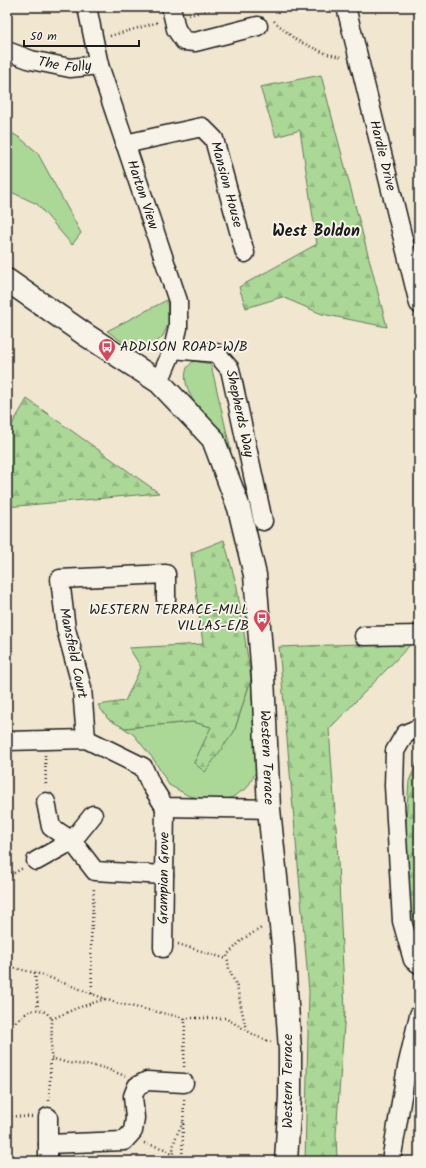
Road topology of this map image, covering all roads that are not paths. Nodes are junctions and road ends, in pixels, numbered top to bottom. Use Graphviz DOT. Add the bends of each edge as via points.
graph roads {
  1 [pos="87,7"];
  2 [pos="346,7"];
  3 [pos="173,18"];
  4 [pos="264,21"];
  5 [pos="7,51"];
  6 [pos="99,65"];
  7 [pos="125,144"];
  8 [pos="246,253"];
  9 [pos="7,280"];
  10 [pos="419,304"];
  11 [pos="173,349"];
  12 [pos="158,382"];
  13 [pos="264,521"];
  14 [pos="166,600"];
  15 [pos="419,635"];
  16 [pos="364,636"];
  17 [pos="419,728"];
  18 [pos="86,739"];
  19 [pos="7,742"];
  20 [pos="46,802"];
  21 [pos="165,807"];
  22 [pos="269,809"];
  23 [pos="93,815"];
  24 [pos="72,842"];
  25 [pos="36,861"];
  26 [pos="164,875"];
  27 [pos="163,945"];
  28 [pos="419,964"];
  29 [pos="419,1015"];
  30 [pos="184,1083"];
  31 [pos="48,1117"];
  32 [pos="48,1153"];
  33 [pos="286,1161"];
  34 [pos="391,1161"];
  1 -- 6 [label="street, Harton View"];
  2 -- 10 [label="street, Hardie Drive"];
  3 -- 4 [label="street" via="184,41 195,42"];
  5 -- 6 [label="street, The Folly" via="31,60 70,68"];
  6 -- 7 [label="street, Harton View"];
  7 -- 8 [label="street, Mansion House" via="202,127 214,139"];
  7 -- 11 [label="street, Harton View" via="178,301 178,328"];
  9 -- 12 [label="main road, Western Terrace"];
  11 -- 12 [label="street, Harton View"];
  11 -- 13 [label="street, Shepherds Way" via="216,353 230,369"];
  12 -- 22 [label="main road, Western Terrace" via="213,439 239,508 256,575"];
  14 -- 18 [label="street, Mansfield Court" via="166,574 53,577 82,688"];
  15 -- 16 [label="street"];
  17 -- 28 [label="street" via="405,734 395,751 394,786 402,921 413,960"];
  18 -- 19 [label="street"];
  18 -- 21 [label="street" via="143,767"];
  20 -- 24 [label="street" via="51,827"];
  21 -- 22 [label="street"];
  21 -- 26 [label="street, Grampian Grove"];
  22 -- 33 [label="main road, Western Terrace" via="290,1050"];
  23 -- 24 [label="street"];
  24 -- 25 [label="street"];
  24 -- 26 [label="street" via="95,871"];
  26 -- 27 [label="street, Grampian Grove"];
  29 -- 34 [label="street"];
  30 -- 32 [label="street" via="147,1081 137,1086 133,1096 133,1131 124,1141"];
  31 -- 32 [label="street"];
}
